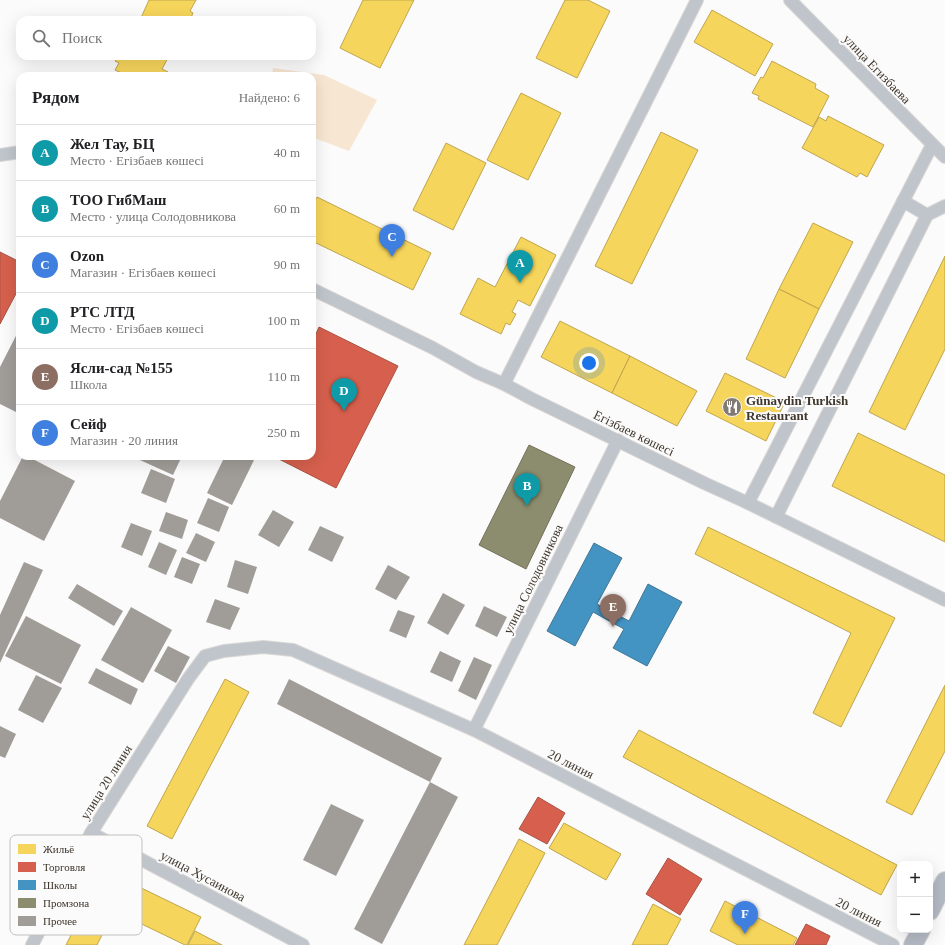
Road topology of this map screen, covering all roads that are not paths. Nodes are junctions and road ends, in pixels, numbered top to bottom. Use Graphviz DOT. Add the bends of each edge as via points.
graph roads {
  1 [pos="696,0"];
  2 [pos="790,0"];
  3 [pos="932,145"];
  4 [pos="16,152"];
  5 [pos="0,155"];
  6 [pos="945,157"];
  7 [pos="903,201"];
  8 [pos="945,206"];
  9 [pos="927,215"];
  10 [pos="316,291"];
  11 [pos="504,384"];
  12 [pos="618,440"];
  13 [pos="748,503"];
  14 [pos="776,517"];
  15 [pos="945,600"];
  16 [pos="224,651"];
  17 [pos="474,730"];
  18 [pos="91,833"];
  19 [pos="95,835"];
  20 [pos="142,860"];
  21 [pos="945,881"];
  22 [pos="933,905"];
  23 [pos="919,933"];
  24 [pos="37,935"];
  25 [pos="32,945"];
  26 [pos="303,945"];
  27 [pos="893,945"];
  28 [pos="913,945"];
  1 -- 11 [label="street"];
  2 -- 3 [label="street, улица Егизбаева"];
  3 -- 6 [label="street, улица Егизбаева"];
  3 -- 7 [label="street"];
  4 -- 5 [label="street"];
  7 -- 9 [label="street"];
  7 -- 13 [label="street"];
  8 -- 9 [label="street"];
  9 -- 14 [label="street"];
  10 -- 11 [label="street, Егізбаев көшесі"];
  11 -- 12 [label="street, Егізбаев көшесі"];
  12 -- 13 [label="street, Егізбаев көшесі"];
  12 -- 17 [label="street, улица Солодовникова"];
  13 -- 14 [label="street, Егізбаев көшесі"];
  14 -- 15 [label="street, Егізбаев көшесі"];
  16 -- 17 [label="street, 20 линия" via="263,647 293,650"];
  16 -- 18 [label="street, улица 20 линия" via="205,656 188,679"];
  17 -- 27 [label="street, 20 линия"];
  18 -- 19 [label="street, улица Хусаинова"];
  20 -- 26 [label="street, улица Хусаинова"];
  21 -- 22 [label="main road"];
  23 -- 28 [label="main road"];
  24 -- 25 [label="street, улица 20 линия"];
}
